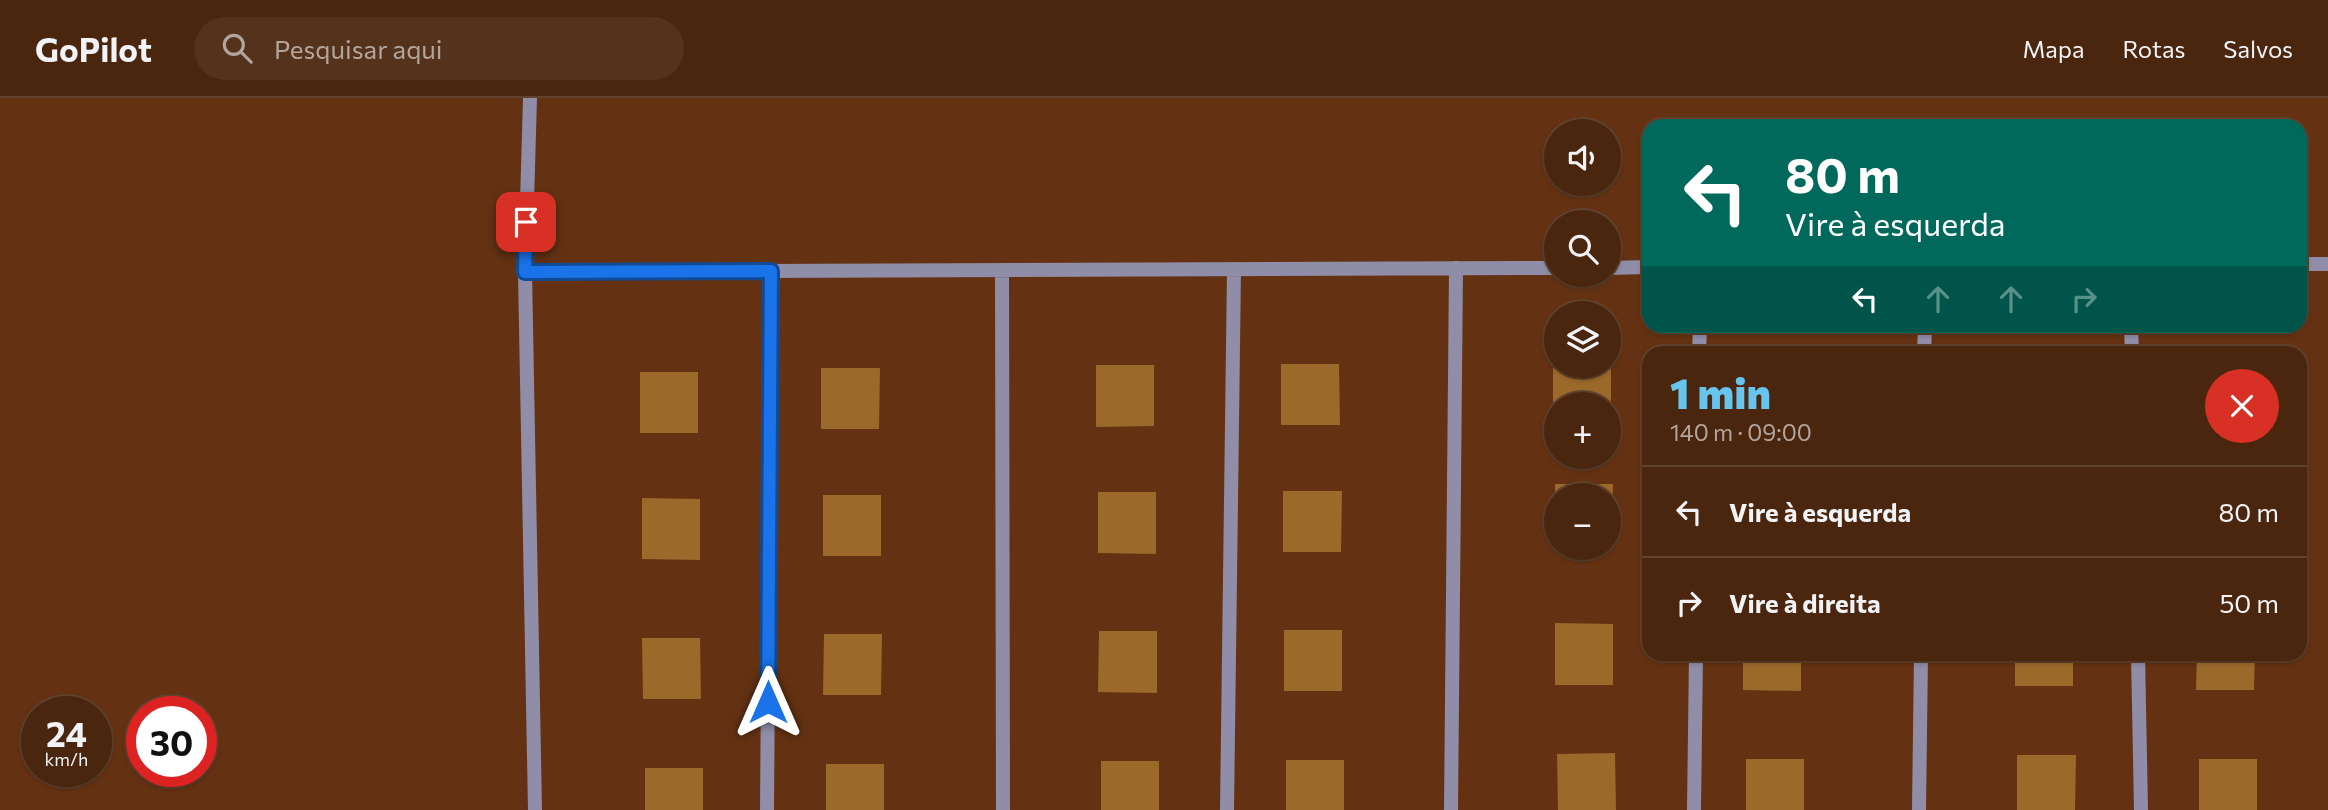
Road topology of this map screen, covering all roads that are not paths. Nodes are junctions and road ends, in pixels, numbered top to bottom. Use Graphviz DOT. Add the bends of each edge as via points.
graph roads {
  1 [pos="530,98"];
  2 [pos="2307,264"];
  3 [pos="2328,264"];
  4 [pos="1642,267"];
  5 [pos="1456,268"];
  6 [pos="1544,268"];
  7 [pos="1621,268"];
  8 [pos="1234,269"];
  9 [pos="1002,270"];
  10 [pos="771,271"];
  11 [pos="525,272"];
  12 [pos="1696,661"];
  13 [pos="1921,661"];
  14 [pos="2138,661"];
  15 [pos="535,810"];
  16 [pos="767,810"];
  17 [pos="1003,810"];
  18 [pos="1227,810"];
  19 [pos="1451,810"];
  20 [pos="1694,810"];
  21 [pos="1919,810"];
  22 [pos="2141,810"];
  1 -- 11 [label="street"];
  2 -- 3 [label="street"];
  4 -- 7 [label="street"];
  5 -- 6 [label="street"];
  5 -- 8 [label="street"];
  5 -- 19 [label="street"];
  8 -- 9 [label="street"];
  8 -- 18 [label="street"];
  9 -- 10 [label="street"];
  9 -- 17 [label="street"];
  10 -- 11 [label="street"];
  10 -- 16 [label="street"];
  11 -- 15 [label="street"];
  12 -- 20 [label="street"];
  13 -- 21 [label="street"];
  14 -- 22 [label="street"];
}
